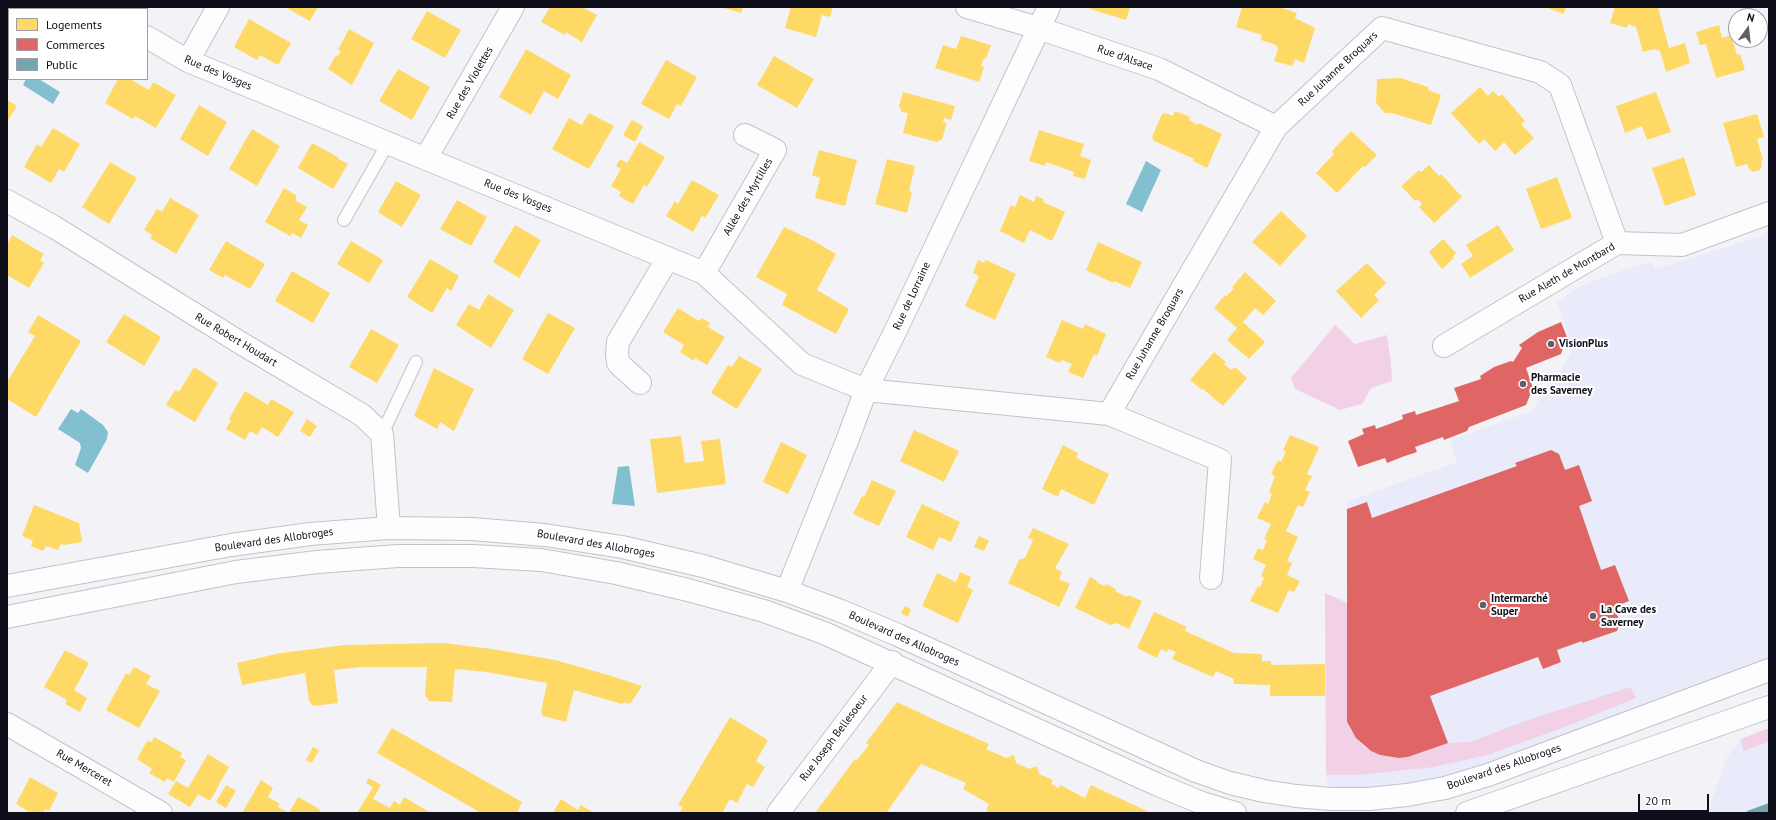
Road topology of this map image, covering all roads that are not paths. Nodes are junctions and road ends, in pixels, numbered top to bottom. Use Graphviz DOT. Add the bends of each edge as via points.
graph roads {
  1 [pos="218,7"];
  2 [pos="513,7"];
  3 [pos="967,7"];
  4 [pos="1049,7"];
  5 [pos="1038,28"];
  6 [pos="148,38"];
  7 [pos="188,61"];
  8 [pos="1276,127"];
  9 [pos="745,135"];
  10 [pos="388,143"];
  11 [pos="426,158"];
  12 [pos="7,201"];
  13 [pos="1769,214"];
  14 [pos="344,220"];
  15 [pos="1617,243"];
  16 [pos="668,258"];
  17 [pos="704,273"];
  18 [pos="1444,346"];
  19 [pos="416,362"];
  20 [pos="640,383"];
  21 [pos="866,390"];
  22 [pos="1109,414"];
  23 [pos="382,434"];
  24 [pos="389,528"];
  25 [pos="1211,578"];
  26 [pos="7,586"];
  27 [pos="786,591"];
  28 [pos="7,617"];
  29 [pos="892,662"];
  30 [pos="1769,670"];
  31 [pos="1769,707"];
  32 [pos="7,724"];
  33 [pos="161,813"];
  34 [pos="778,813"];
  35 [pos="1235,813"];
  36 [pos="1467,813"];
  1 -- 7 [label="street"];
  2 -- 11 [label="street, Rue des Violettes"];
  3 -- 5 [label="street, Rue d'Alsace"];
  4 -- 5 [label="street, Rue de Lorraine"];
  5 -- 8 [label="street, Rue d'Alsace" via="1159,69"];
  5 -- 21 [label="street, Rue de Lorraine"];
  6 -- 7 [label="street, Rue des Vosges"];
  7 -- 10 [label="street, Rue des Vosges"];
  8 -- 15 [label="street, Rue Juhanne Broquars" via="1382,28 1540,72 1560,85 1565,95"];
  8 -- 22 [label="street, Rue Juhanne Broquars"];
  9 -- 17 [label="street, Allée des Myrtilles" via="775,150"];
  10 -- 11 [label="street, Rue des Vosges"];
  10 -- 14 [label="lane"];
  11 -- 16 [label="street, Rue des Vosges"];
  12 -- 23 [label="street, Rue Robert Houdart" via="362,415"];
  13 -- 15 [label="street, Rue Aleth de Montbard" via="1682,245"];
  15 -- 18 [label="street, Rue Aleth de Montbard"];
  16 -- 17 [label="street, Rue des Vosges"];
  16 -- 20 [label="street" via="618,342 618,363"];
  17 -- 21 [label="street, Rue des Vosges" via="802,364"];
  19 -- 23 [label="lane"];
  21 -- 22 [label="street"];
  21 -- 27 [label="street, Rue de Lorraine"];
  22 -- 25 [label="street" via="1220,460"];
  23 -- 24 [label="street"];
  24 -- 26 [label="street, Boulevard des Allobroges" via="310,534 231,545"];
  24 -- 27 [label="street, Boulevard des Allobroges" via="472,528 545,534 622,546 704,566"];
  27 -- 30 [label="street, Boulevard des Allobroges" via="898,635 1196,771 1264,791 1330,799 1368,799 1445,788 1496,772"];
  28 -- 29 [label="street" via="236,572 398,556 473,556 541,560 616,573 688,590 779,616 824,632"];
  29 -- 34 [label="street, Rue Joseph Bellesoeur"];
  29 -- 35 [label="street" via="1156,784"];
  31 -- 36 [label="street"];
  32 -- 33 [label="street, Rue Merceret"];
}
